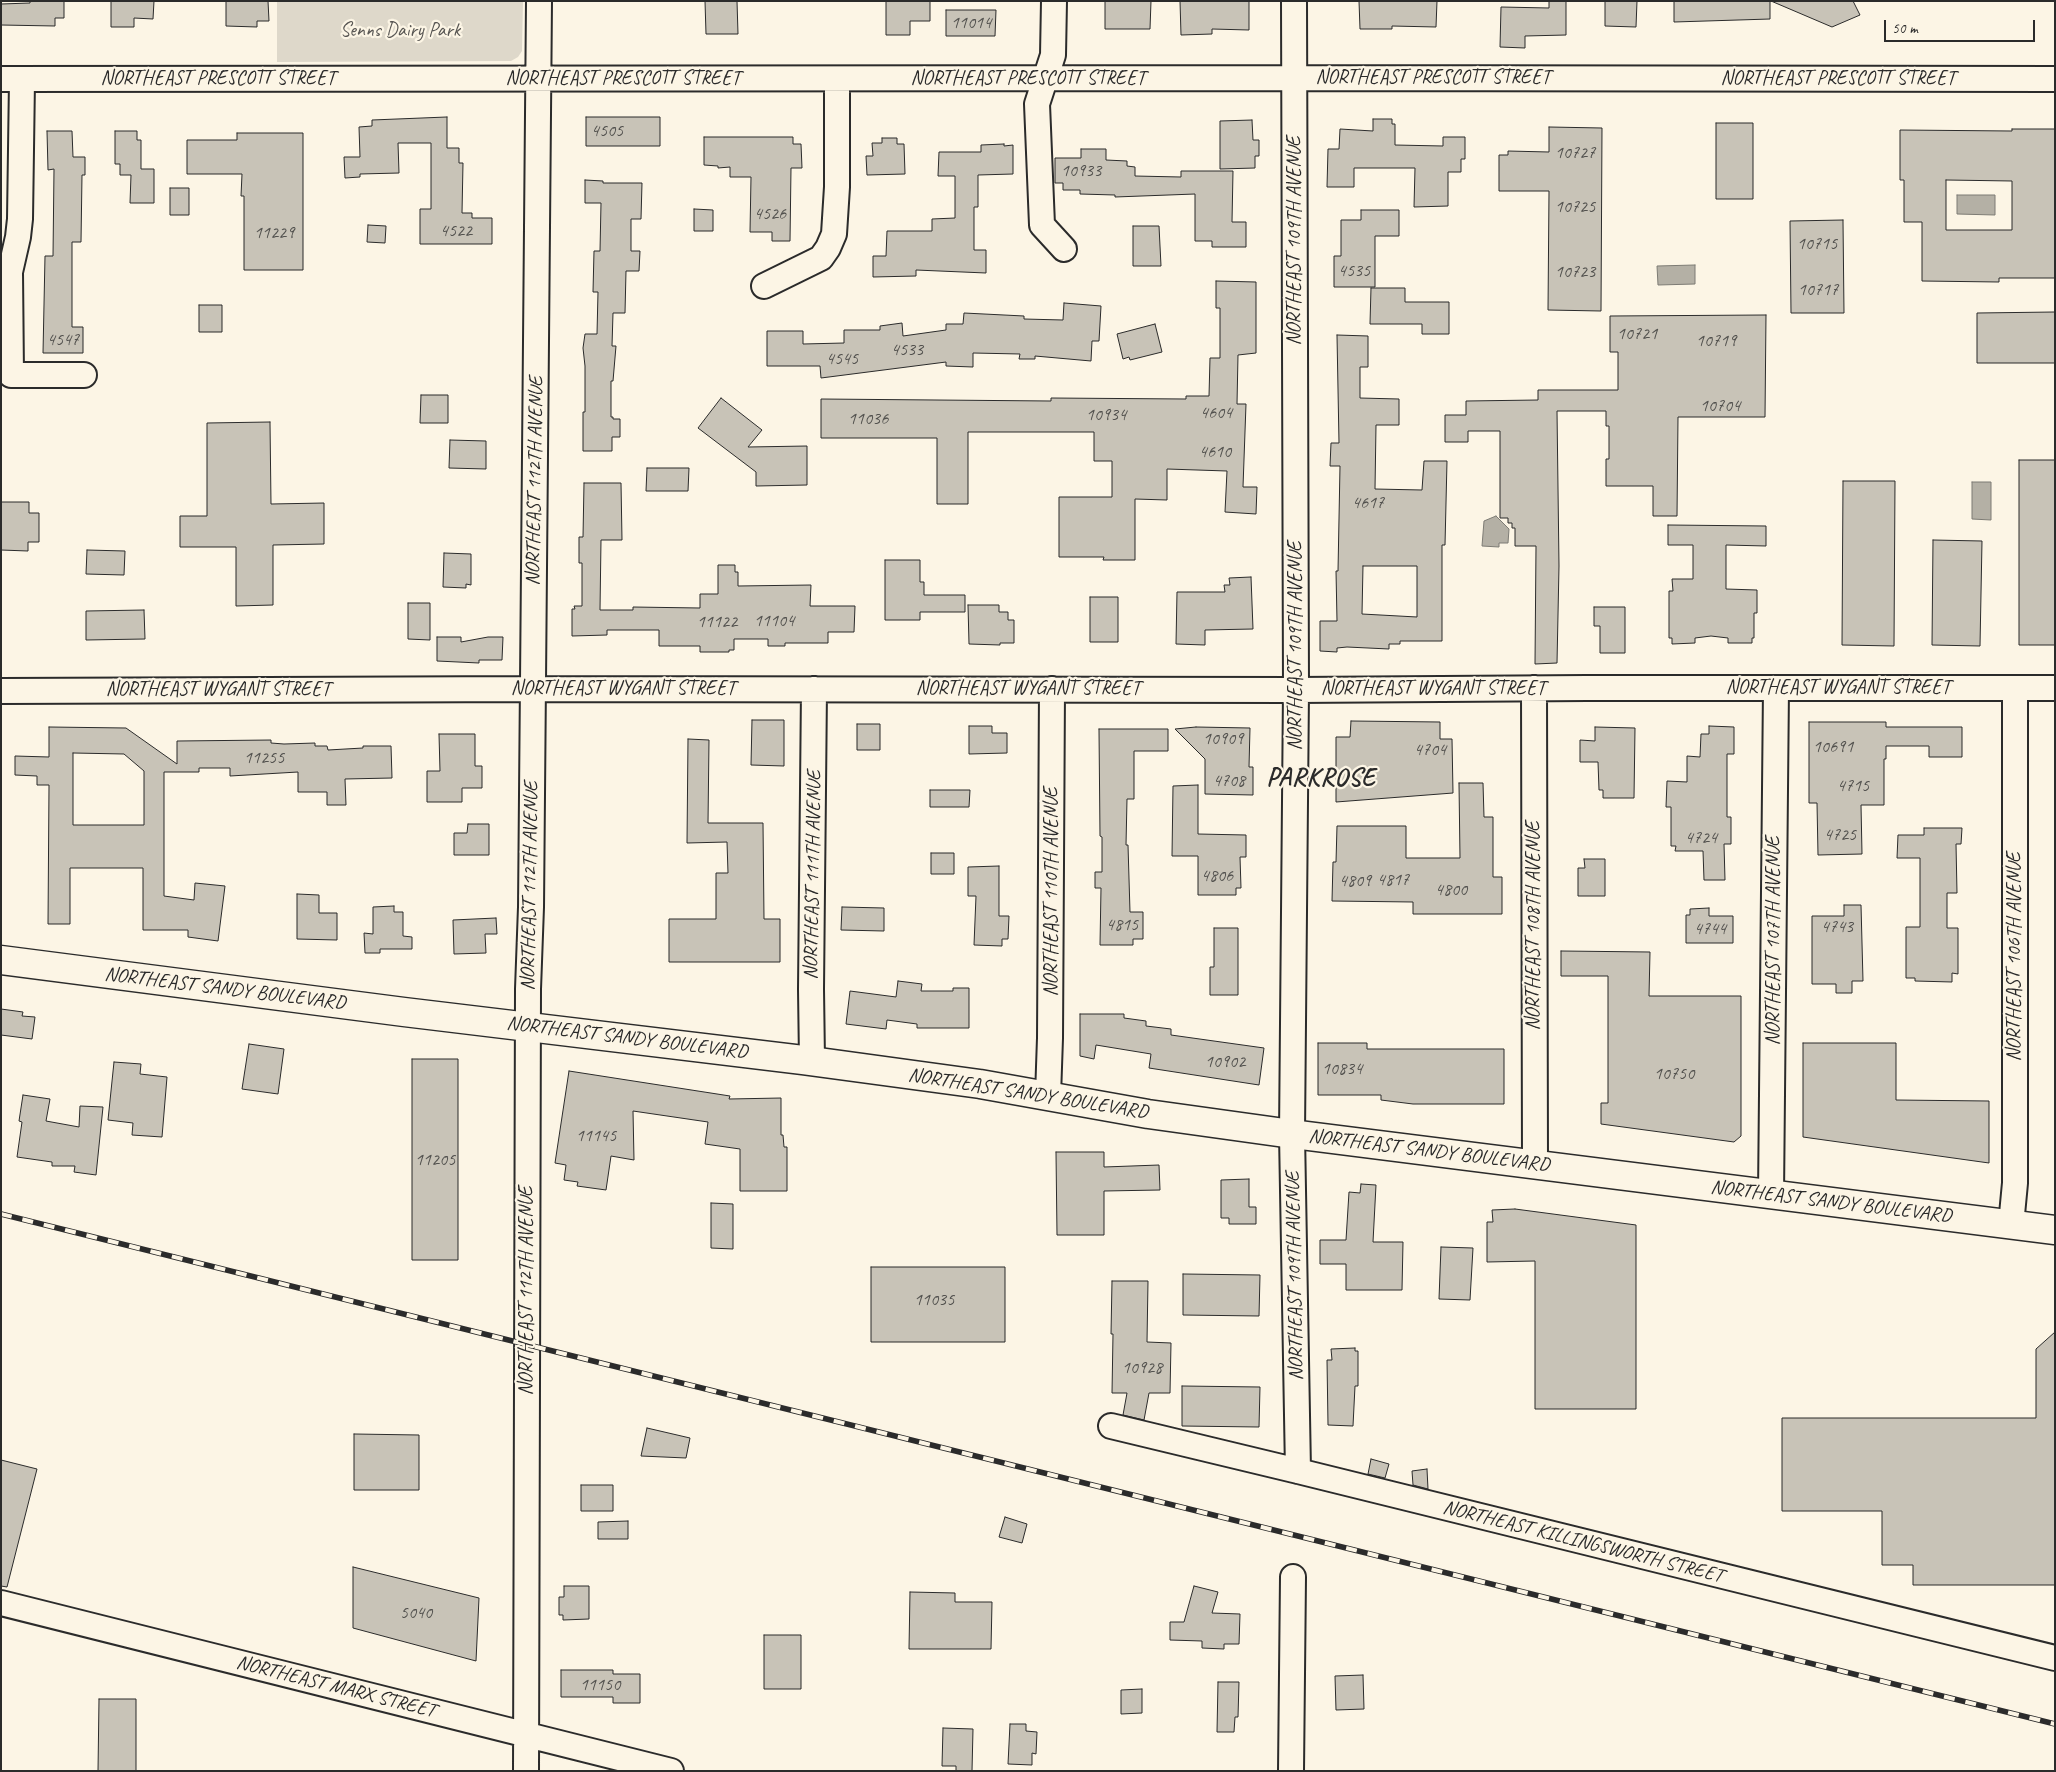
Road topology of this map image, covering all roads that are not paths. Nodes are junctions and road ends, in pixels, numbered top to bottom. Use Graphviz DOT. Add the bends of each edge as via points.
graph roads {
  1 [pos="539,1"];
  2 [pos="1054,1"];
  3 [pos="1294,1"];
  4 [pos="538,78"];
  5 [pos="1295,78"];
  6 [pos="12,79"];
  7 [pos="1045,79"];
  8 [pos="2055,79"];
  9 [pos="837,80"];
  10 [pos="1064,249"];
  11 [pos="764,286"];
  12 [pos="84,375"];
  13 [pos="1534,688"];
  14 [pos="1776,688"];
  15 [pos="2015,688"];
  16 [pos="2055,688"];
  17 [pos="532,689"];
  18 [pos="814,689"];
  19 [pos="1052,689"];
  20 [pos="1296,690"];
  21 [pos="1,691"];
  22 [pos="1,960"];
  23 [pos="528,1026"];
  24 [pos="812,1061"];
  25 [pos="1048,1096"];
  26 [pos="1292,1134"];
  27 [pos="1535,1164"];
  28 [pos="1771,1195"];
  29 [pos="2011,1225"];
  30 [pos="2055,1230"];
  31 [pos="1111,1426"];
  32 [pos="1298,1471"];
  33 [pos="1293,1577"];
  34 [pos="1,1603"];
  35 [pos="2055,1658"];
  36 [pos="525,1734"];
  37 [pos="526,1771"];
  38 [pos="671,1771"];
  39 [pos="1292,1771"];
  1 -- 4 [label="street, NORTHEAST 112TH AVENUE"];
  2 -- 7 [label="street" via="1053,55"];
  3 -- 5 [label="street, NORTHEAST 109TH AVENUE"];
  4 -- 6 [label="street, NORTHEAST PRESCOTT STREET"];
  4 -- 9 [label="street, NORTHEAST PRESCOTT STREET"];
  4 -- 17 [label="street, NORTHEAST 112TH AVENUE"];
  5 -- 7 [label="street, NORTHEAST PRESCOTT STREET"];
  5 -- 8 [label="street, NORTHEAST PRESCOTT STREET"];
  5 -- 20 [label="street, NORTHEAST 109TH AVENUE"];
  6 -- 12 [label="street" via="20,219 10,272 11,375"];
  7 -- 9 [label="street, NORTHEAST PRESCOTT STREET"];
  7 -- 10 [label="street" via="1037,104 1042,225"];
  9 -- 11 [label="street" via="834,234 820,258"];
  13 -- 14 [label="street, NORTHEAST WYGANT STREET"];
  13 -- 20 [label="street, NORTHEAST WYGANT STREET"];
  13 -- 27 [label="street, NORTHEAST 108TH AVENUE"];
  14 -- 15 [label="street, NORTHEAST WYGANT STREET"];
  14 -- 28 [label="street, NORTHEAST 107TH AVENUE"];
  15 -- 16 [label="street, NORTHEAST WYGANT STREET"];
  15 -- 29 [label="street, NORTHEAST 106TH AVENUE" via="2015,1183"];
  17 -- 18 [label="street, NORTHEAST WYGANT STREET"];
  17 -- 21 [label="street, NORTHEAST WYGANT STREET"];
  17 -- 23 [label="street, NORTHEAST 112TH AVENUE"];
  18 -- 19 [label="street, NORTHEAST WYGANT STREET"];
  18 -- 24 [label="street, NORTHEAST 111TH AVENUE"];
  19 -- 20 [label="street, NORTHEAST WYGANT STREET"];
  19 -- 25 [label="street, NORTHEAST 110TH AVENUE"];
  20 -- 26 [label="street, NORTHEAST 109TH AVENUE"];
  22 -- 23 [label="main road, NORTHEAST SANDY BOULEVARD"];
  23 -- 24 [label="main road, NORTHEAST SANDY BOULEVARD"];
  23 -- 36 [label="street, NORTHEAST 112TH AVENUE"];
  24 -- 25 [label="main road, NORTHEAST SANDY BOULEVARD"];
  25 -- 26 [label="main road, NORTHEAST SANDY BOULEVARD"];
  26 -- 27 [label="main road, NORTHEAST SANDY BOULEVARD"];
  26 -- 32 [label="street, NORTHEAST 109TH AVENUE"];
  27 -- 28 [label="main road, NORTHEAST SANDY BOULEVARD"];
  28 -- 29 [label="main road, NORTHEAST SANDY BOULEVARD"];
  29 -- 30 [label="main road, NORTHEAST SANDY BOULEVARD"];
  31 -- 32 [label="street, NORTHEAST KILLINGSWORTH STREET"];
  32 -- 35 [label="street, NORTHEAST KILLINGSWORTH STREET"];
  33 -- 39 [label="street"];
  34 -- 36 [label="street, NORTHEAST MARX STREET"];
  36 -- 37 [label="street, NORTHEAST 112TH AVENUE"];
  36 -- 38 [label="street, NORTHEAST MARX STREET"];
}
